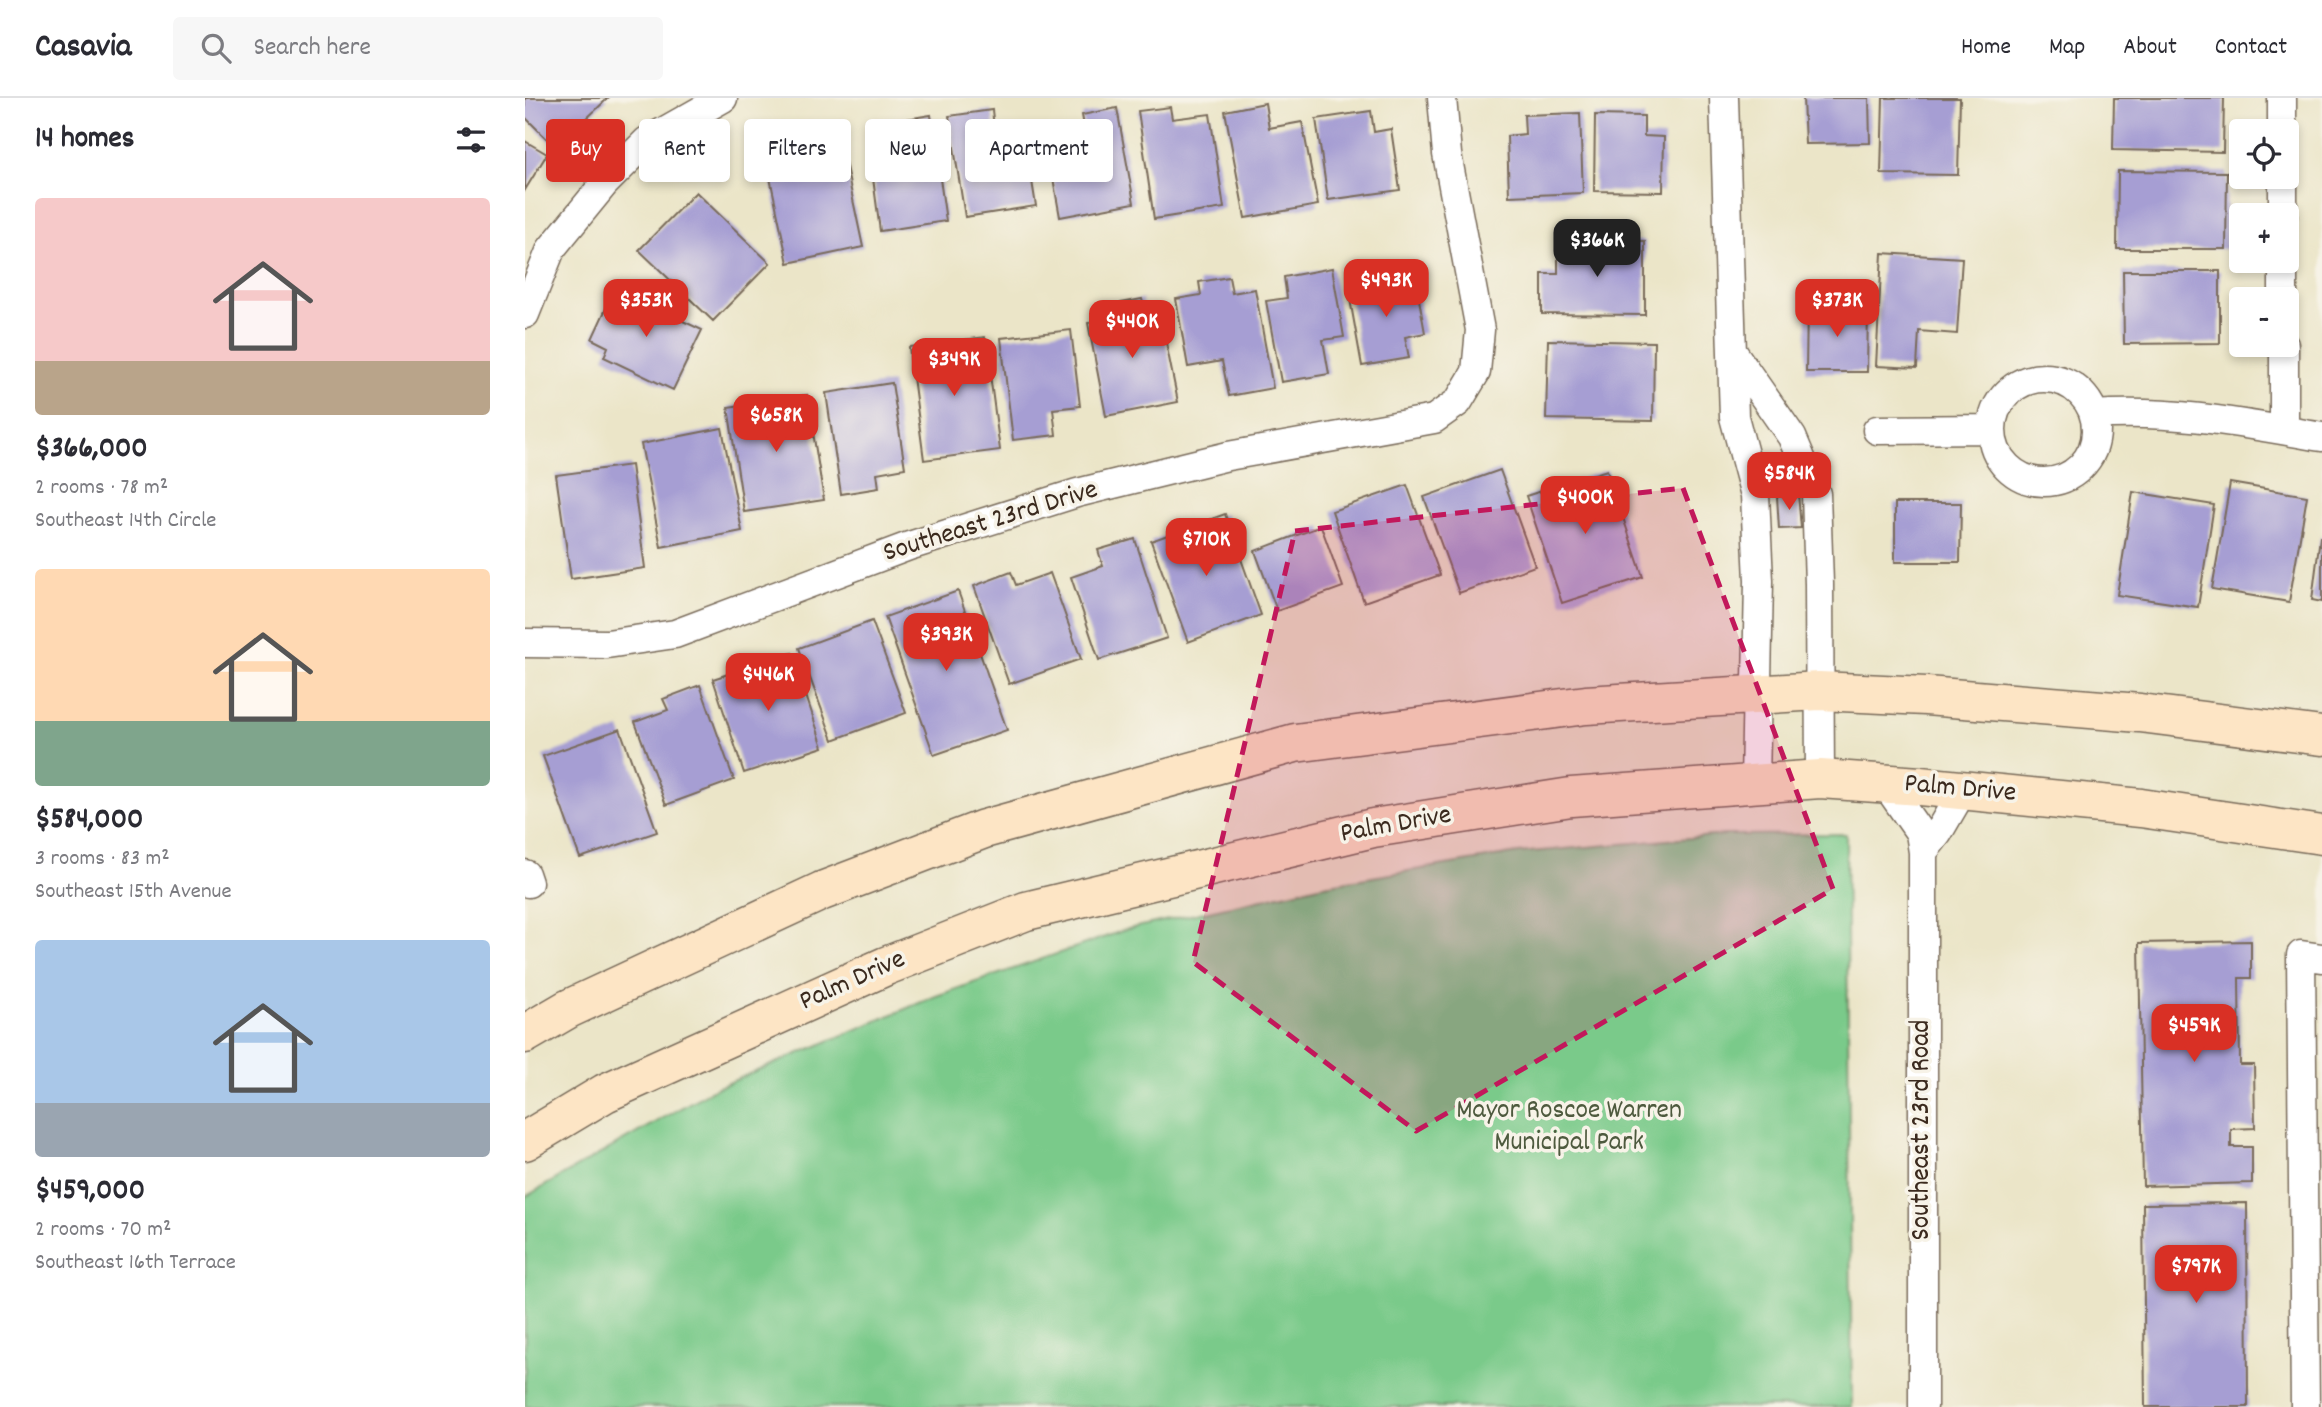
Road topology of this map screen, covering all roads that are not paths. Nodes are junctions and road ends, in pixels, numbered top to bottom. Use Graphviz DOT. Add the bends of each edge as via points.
graph roads {
  1 [pos="723,98"];
  2 [pos="1442,98"];
  3 [pos="1724,98"];
  4 [pos="2282,98"];
  5 [pos="2282,119"];
  6 [pos="525,314"];
  7 [pos="1731,348"];
  8 [pos="2284,357"];
  9 [pos="2094,415"];
  10 [pos="1991,429"];
  11 [pos="1877,430"];
  12 [pos="2284,430"];
  13 [pos="2322,437"];
  14 [pos="525,643"];
  15 [pos="1819,691"];
  16 [pos="1756,695"];
  17 [pos="2322,736"];
  18 [pos="1820,779"];
  19 [pos="1755,782"];
  20 [pos="1885,783"];
  21 [pos="1963,790"];
  22 [pos="2322,835"];
  23 [pos="1923,852"];
  24 [pos="2311,956"];
  25 [pos="525,1034"];
  26 [pos="2312,1136"];
  27 [pos="525,1141"];
  28 [pos="1923,1407"];
  29 [pos="2305,1407"];
  1 -- 6 [label="street" via="647,141 605,183 551,249"];
  2 -- 14 [label="street, Southeast 23rd Drive" via="1447,154 1480,330 1476,372 1458,402 1434,419 1228,456 1077,493 909,546 674,634 607,644"];
  3 -- 7 [label="street"];
  4 -- 5 [label="street"];
  7 -- 15 [label="street" via="1792,437 1816,494"];
  7 -- 16 [label="street" via="1734,417 1755,495 1759,581"];
  8 -- 12 [label="street"];
  9 -- 10 [label="street" via="2076,388 2046,378 2022,384 2002,398"];
  9 -- 10 [label="street" via="2093,451 2083,466 2051,483 2033,482 2002,463"];
  9 -- 12 [label="street" via="2135,412"];
  10 -- 11 [label="street"];
  12 -- 13 [label="street"];
  15 -- 16 [label="main road"];
  15 -- 17 [label="main road" via="2126,712"];
  15 -- 18 [label="street"];
  16 -- 19 [label="street"];
  16 -- 25 [label="main road" via="1586,705 1295,743 1088,800 984,829 822,891 568,1009"];
  18 -- 19 [label="main road, Palm Drive"];
  18 -- 20 [label="main road, Palm Drive"];
  19 -- 27 [label="main road, Palm Drive" via="1571,797 1373,828 1026,911 886,966 605,1093"];
  20 -- 21 [label="main road, Palm Drive"];
  20 -- 23 [label="street, Southeast 23rd Road" via="1920,833"];
  21 -- 22 [label="main road, Palm Drive" via="2141,808"];
  21 -- 23 [label="street"];
  23 -- 28 [label="street, Southeast 23rd Road"];
  24 -- 26 [label="street"];
  26 -- 29 [label="street"];
}
